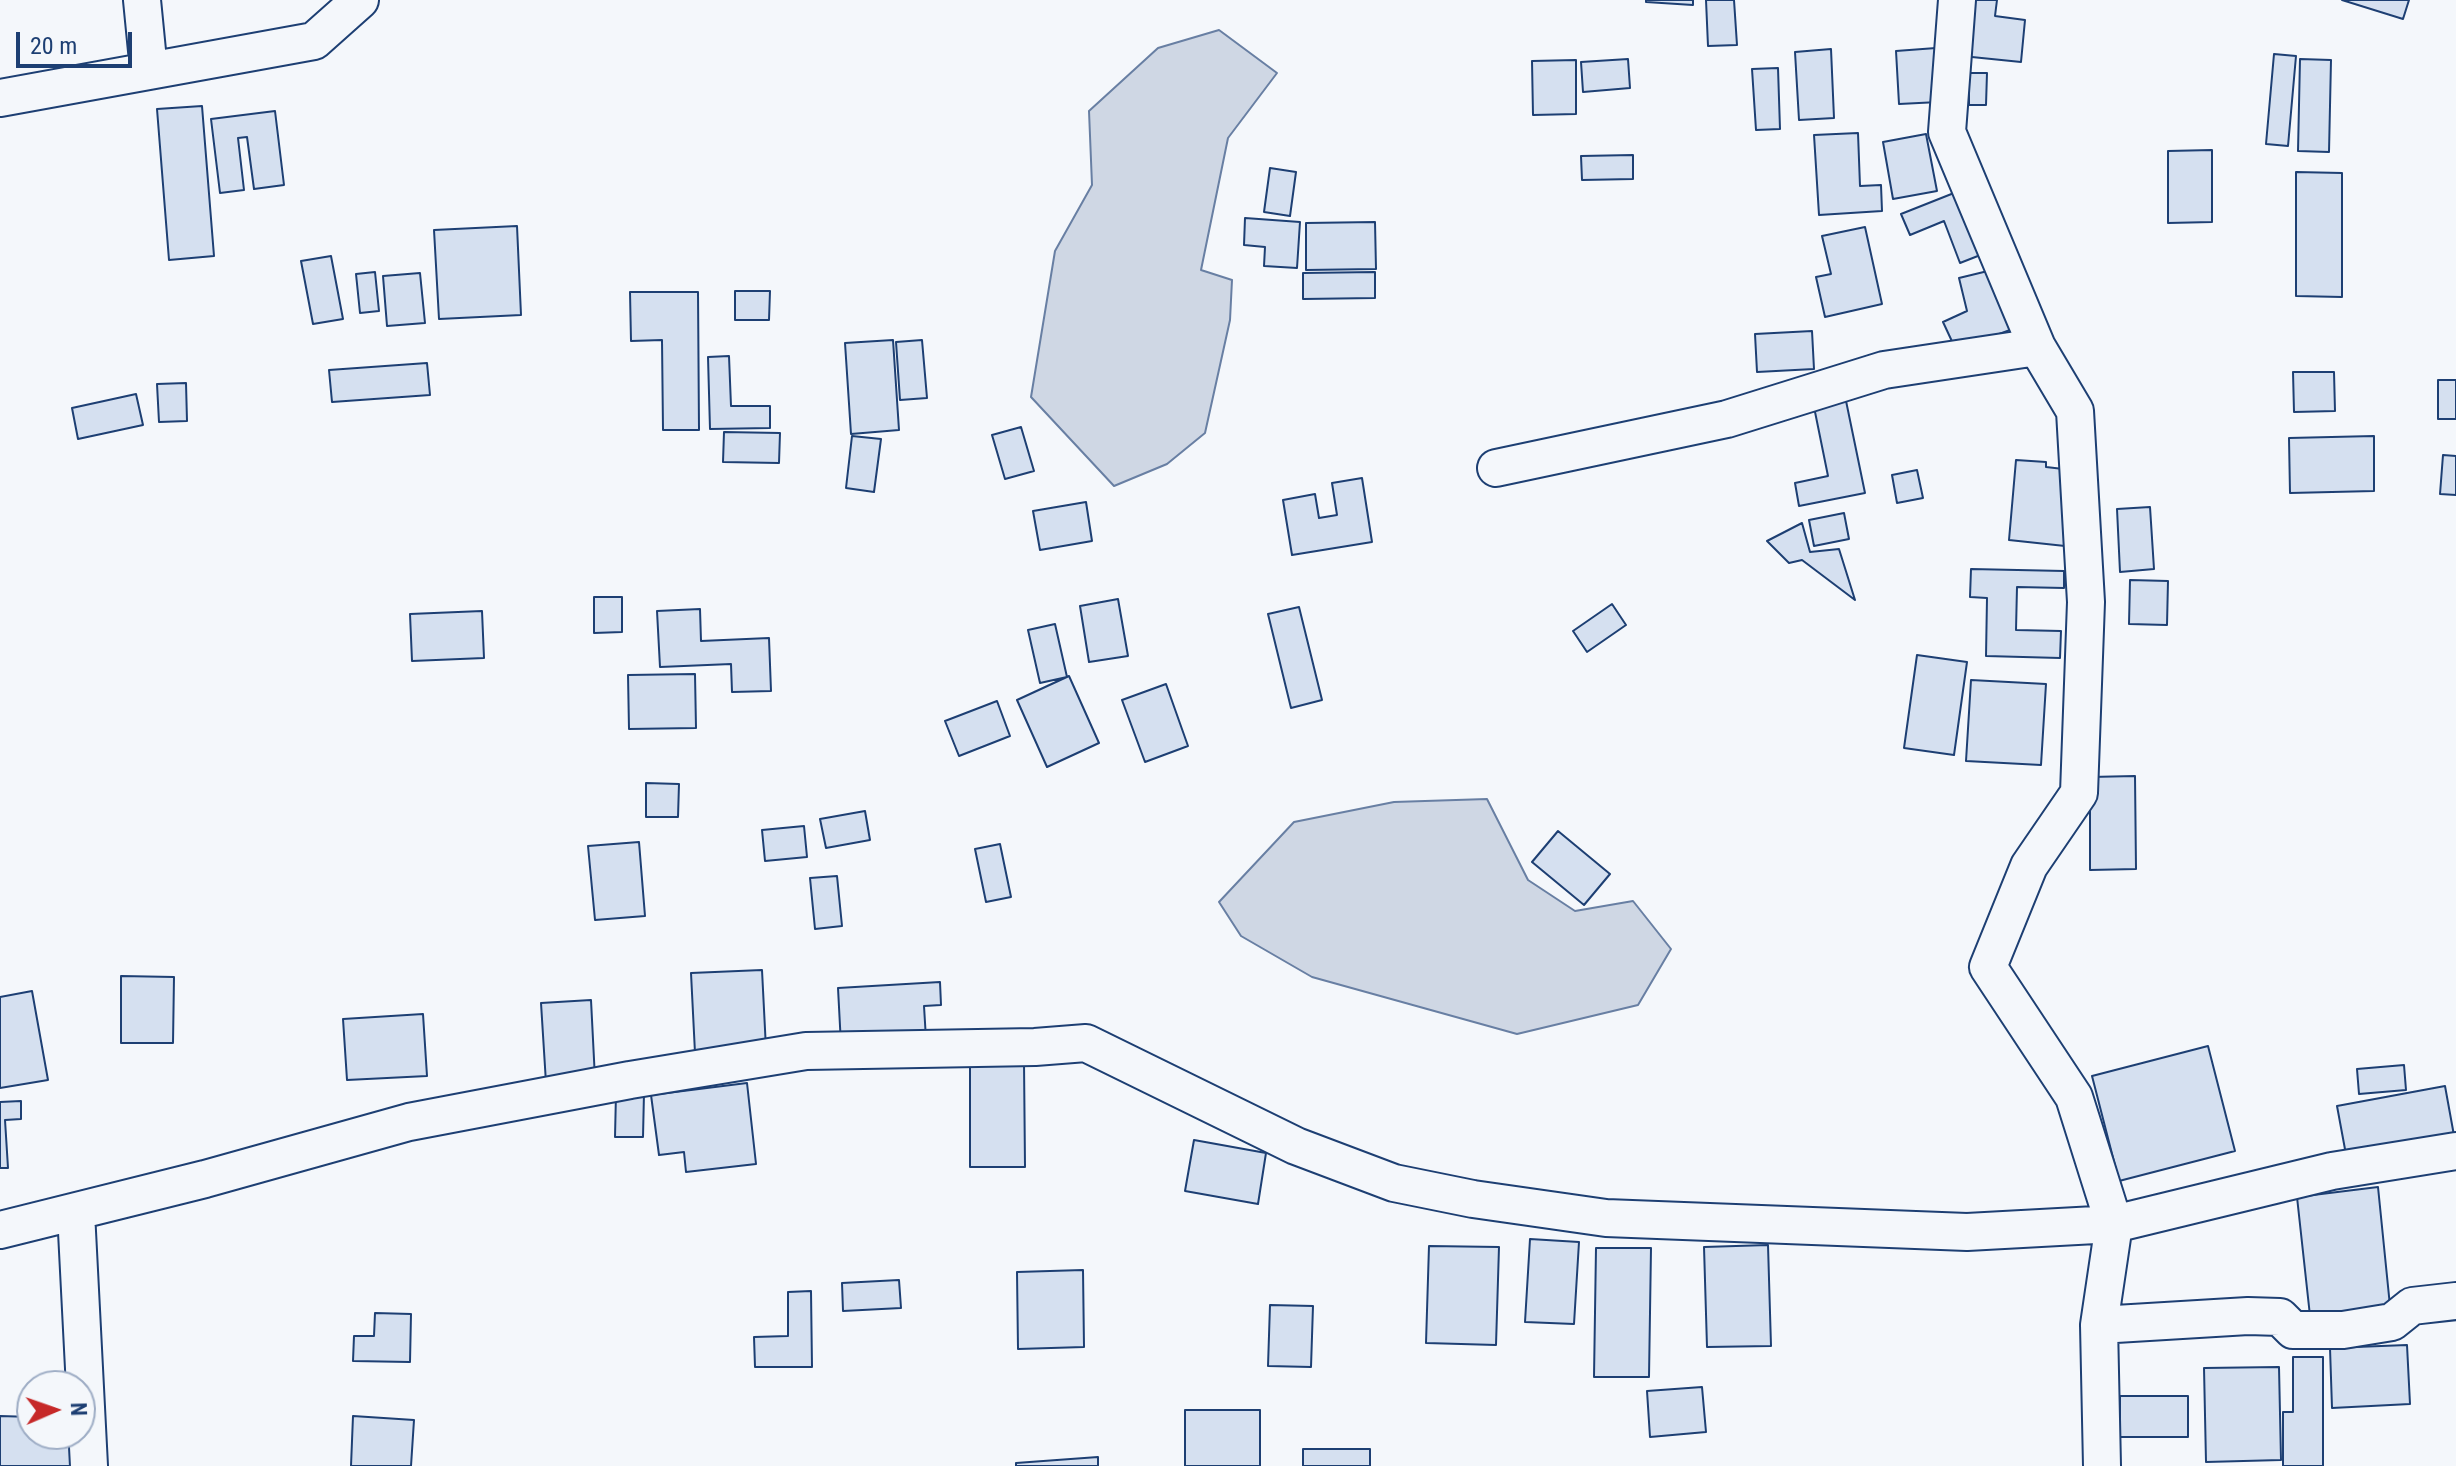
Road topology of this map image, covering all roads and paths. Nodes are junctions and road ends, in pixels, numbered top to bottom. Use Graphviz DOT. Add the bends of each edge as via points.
graph roads {
  1 [pos="142,0"];
  2 [pos="360,0"];
  3 [pos="1957,0"];
  4 [pos="149,71"];
  5 [pos="0,98"];
  6 [pos="2037,347"];
  7 [pos="1496,468"];
  8 [pos="2456,1151"];
  9 [pos="76,1212"];
  10 [pos="2114,1224"];
  11 [pos="0,1230"];
  12 [pos="2456,1301"];
  13 [pos="2099,1325"];
  14 [pos="89,1466"];
  15 [pos="2102,1466"];
  1 -- 4 [label="street"];
  2 -- 4 [label="street" via="314,41"];
  3 -- 6 [label="street" via="1947,132"];
  4 -- 5 [label="street"];
  6 -- 7 [label="street" via="1884,370 1727,419"];
  6 -- 10 [label="street" via="2075,411 2086,602 2079,793 2029,866 1988,967 2074,1097"];
  8 -- 10 [label="street" via="2332,1171"];
  9 -- 10 [label="street" via="409,1122 630,1080 806,1051 1086,1043 1296,1146 1394,1183 1473,1199 1606,1218 1785,1226 1967,1232"];
  9 -- 11 [label="street"];
  9 -- 14 [label="street"];
  10 -- 13 [label="street"];
  12 -- 13 [label="street" via="2412,1306 2392,1322 2343,1330 2293,1330 2280,1317 2248,1316"];
  13 -- 15 [label="street"];
}
